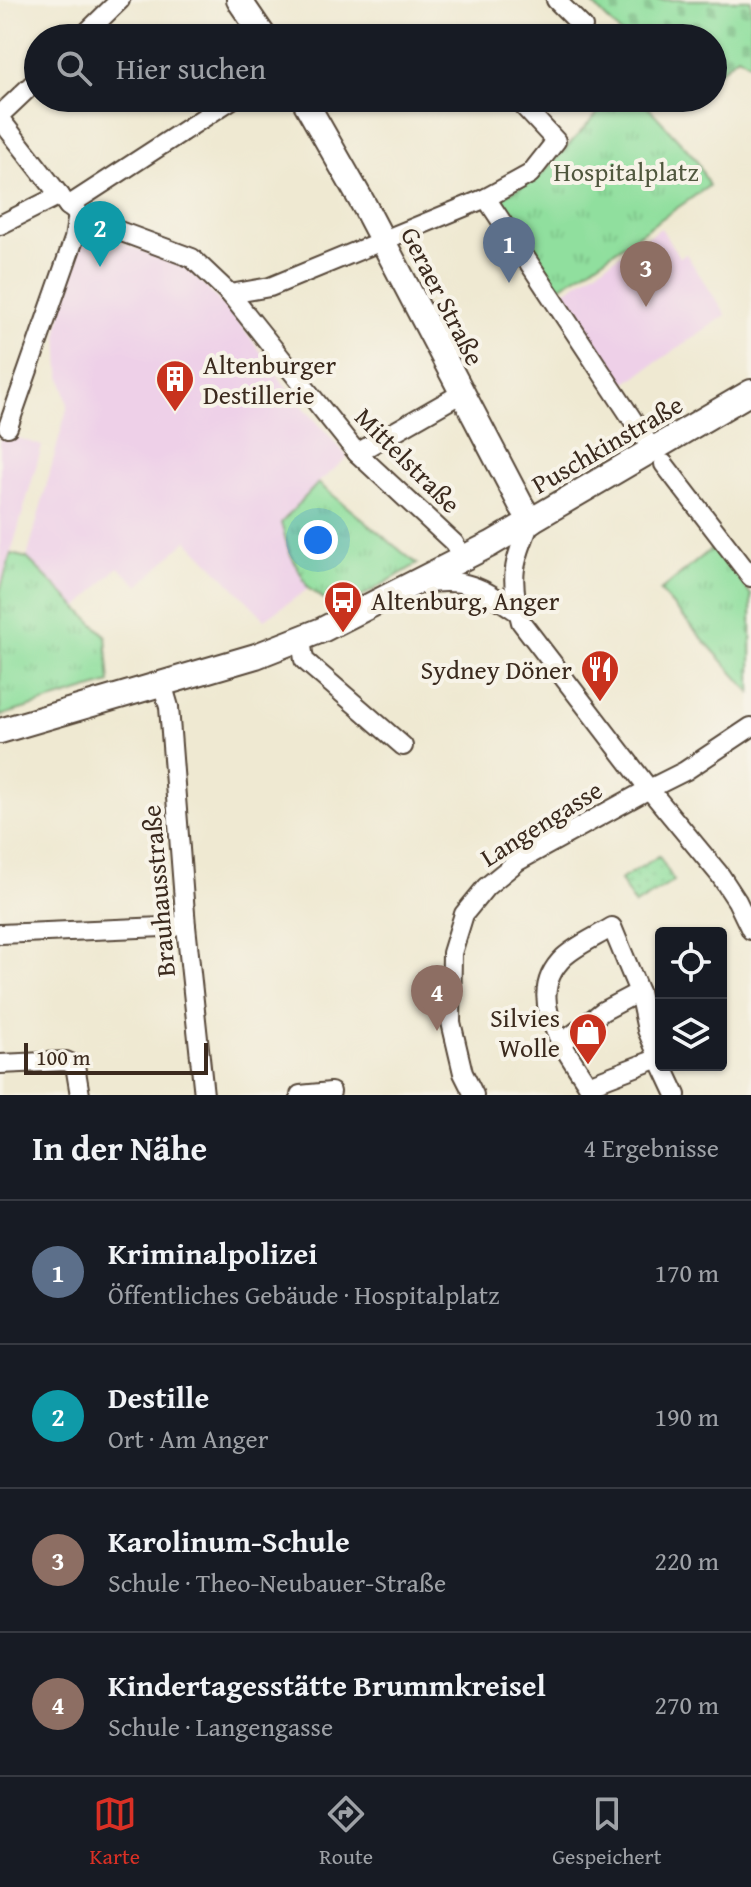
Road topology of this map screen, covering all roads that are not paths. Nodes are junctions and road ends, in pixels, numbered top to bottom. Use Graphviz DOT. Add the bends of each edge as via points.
graph roads {
  1 [pos="120,0"];
  2 [pos="239,0"];
  3 [pos="556,0"];
  4 [pos="95,24"];
  5 [pos="255,24"];
  6 [pos="580,24"];
  7 [pos="24,93"];
  8 [pos="212,112"];
  9 [pos="311,112"];
  10 [pos="529,112"];
  11 [pos="0,117"];
  12 [pos="486,198"];
  13 [pos="69,205"];
  14 [pos="0,225"];
  15 [pos="383,242"];
  16 [pos="230,294"];
  17 [pos="751,392"];
  18 [pos="462,393"];
  19 [pos="8,427"];
  20 [pos="357,453"];
  21 [pos="658,456"];
  22 [pos="531,521"];
  23 [pos="463,559"];
  24 [pos="751,577"];
  25 [pos="411,586"];
  26 [pos="519,613"];
  27 [pos="301,639"];
  28 [pos="162,683"];
  29 [pos="751,727"];
  30 [pos="0,731"];
  31 [pos="403,746"];
  32 [pos="649,789"];
  33 [pos="186,926"];
  34 [pos="751,930"];
  35 [pos="0,934"];
  36 [pos="639,992"];
  37 [pos="562,1043"];
  38 [pos="655,1048"];
  39 [pos="0,1064"];
  40 [pos="655,1064"];
  41 [pos="665,1071"];
  42 [pos="589,1090"];
  43 [pos="331,1092"];
  44 [pos="80,1095"];
  45 [pos="204,1095"];
  46 [pos="300,1095"];
  47 [pos="474,1095"];
  48 [pos="676,1095"];
  1 -- 4 [label="street"];
  2 -- 5 [label="main road"];
  3 -- 6 [label="street"];
  7 -- 11 [label="street"];
  8 -- 13 [label="street"];
  9 -- 15 [label="main road, Geraer Straße"];
  10 -- 12 [label="street" via="556,141 530,174"];
  11 -- 13 [label="street, Mittelstraße"];
  12 -- 15 [label="street"];
  12 -- 21 [label="street"];
  13 -- 14 [label="street"];
  13 -- 16 [label="street, Mittelstraße" via="84,218 192,258"];
  13 -- 19 [label="street" via="74,239"];
  15 -- 16 [label="street" via="270,287"];
  15 -- 18 [label="main road, Geraer Straße"];
  16 -- 20 [label="street, Mittelstraße"];
  17 -- 21 [label="main road, Puschkinstraße"];
  18 -- 20 [label="street"];
  18 -- 22 [label="main road, Geraer Straße"];
  20 -- 23 [label="street, Mittelstraße" via="454,543"];
  21 -- 22 [label="main road, Puschkinstraße"];
  21 -- 24 [label="street"];
  22 -- 23 [label="main road, Puschkinstraße"];
  22 -- 26 [label="street" via="515,559"];
  23 -- 25 [label="main road, Puschkinstraße"];
  25 -- 26 [label="street" via="461,582 485,589"];
  25 -- 27 [label="main road, Puschkinstraße"];
  26 -- 32 [label="street"];
  27 -- 28 [label="main road, Puschkinstraße"];
  27 -- 31 [label="street" via="304,660"];
  28 -- 30 [label="main road, Puschkinstraße"];
  28 -- 33 [label="street, Brauhausstraße" via="169,707"];
  29 -- 32 [label="street, Langengasse"];
  32 -- 34 [label="street" via="720,875"];
  32 -- 47 [label="street, Langengasse" via="518,861 464,914 452,953 451,1022"];
  33 -- 35 [label="street"];
  33 -- 45 [label="street, Brauhausstraße"];
  36 -- 37 [label="street" via="603,1011"];
  36 -- 37 [label="street" via="612,927 570,953 547,985 548,1016"];
  36 -- 38 [label="street"];
  37 -- 42 [label="street"];
  39 -- 44 [label="street" via="66,1061 75,1065"];
  40 -- 42 [label="street"];
  41 -- 48 [label="street"];
  43 -- 46 [label="street"];
}
